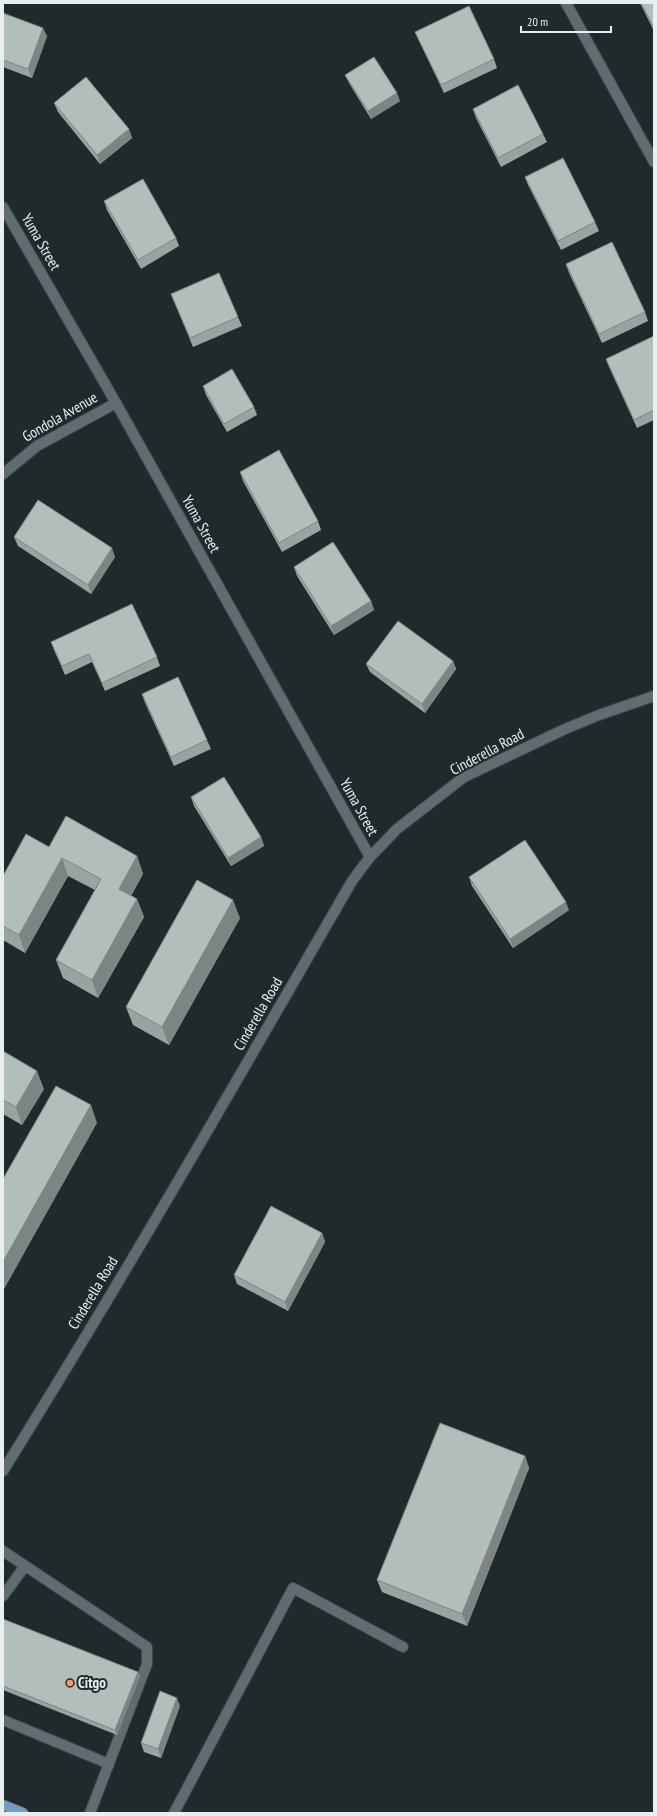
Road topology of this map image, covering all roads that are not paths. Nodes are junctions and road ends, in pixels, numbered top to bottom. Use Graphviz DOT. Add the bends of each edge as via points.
graph roads {
  1 [pos="566,3"];
  2 [pos="654,162"];
  3 [pos="3,207"];
  4 [pos="116,403"];
  5 [pos="3,474"];
  6 [pos="654,696"];
  7 [pos="370,857"];
  8 [pos="3,1471"];
  9 [pos="3,1551"];
  10 [pos="25,1566"];
  11 [pos="3,1596"];
  12 [pos="403,1647"];
  13 [pos="3,1720"];
  14 [pos="109,1764"];
  15 [pos="3,1805"];
  16 [pos="23,1813"];
  17 [pos="90,1813"];
  18 [pos="174,1813"];
  1 -- 2 [label="street"];
  3 -- 4 [label="street, Yuma Street"];
  4 -- 5 [label="street, Gondola Avenue" via="37,446"];
  4 -- 7 [label="street, Yuma Street"];
  6 -- 7 [label="street, Cinderella Road" via="565,729 464,777 397,829"];
  7 -- 8 [label="street, Cinderella Road" via="352,881 209,1128"];
  9 -- 10 [label="street"];
  10 -- 11 [label="street"];
  10 -- 14 [label="street" via="147,1647 147,1664"];
  12 -- 18 [label="street" via="293,1588"];
  13 -- 14 [label="street"];
  14 -- 17 [label="street"];
  15 -- 16 [label="main road"];
}
